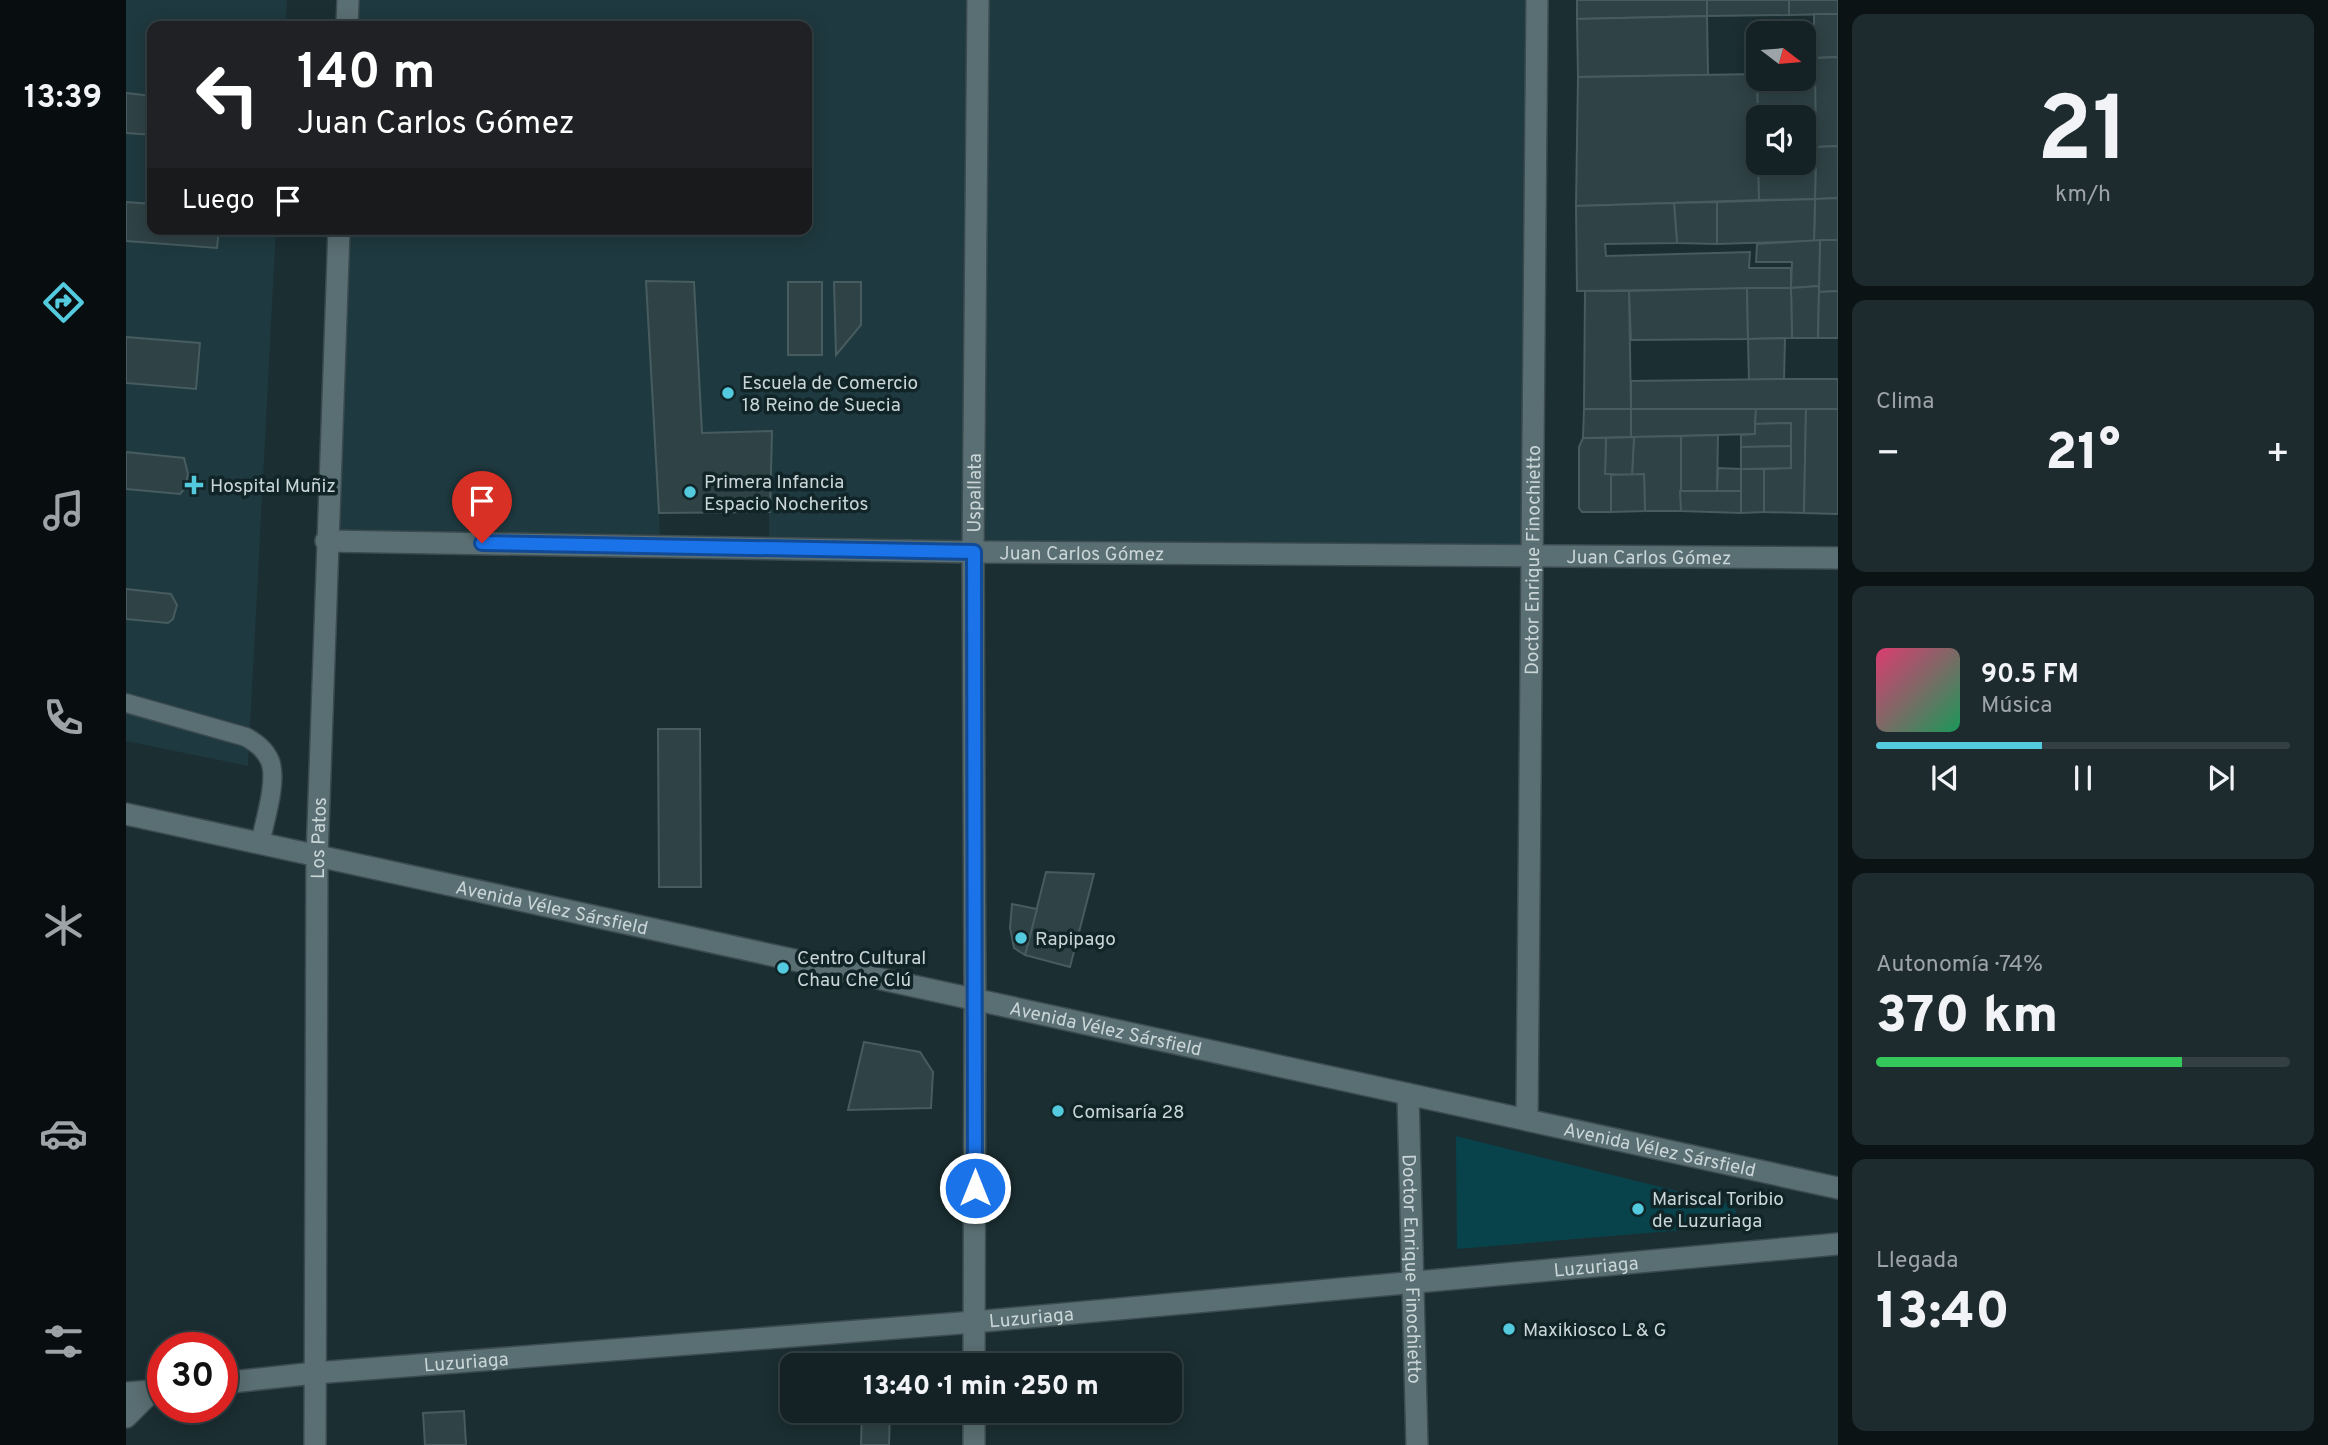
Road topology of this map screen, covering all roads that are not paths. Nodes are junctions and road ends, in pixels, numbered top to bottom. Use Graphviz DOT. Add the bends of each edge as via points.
graph roads {
  1 [pos="348,0"];
  2 [pos="978,0"];
  3 [pos="1537,0"];
  4 [pos="347,21"];
  5 [pos="339,235"];
  6 [pos="327,541"];
  7 [pos="974,552"];
  8 [pos="1530,556"];
  9 [pos="1838,558"];
  10 [pos="126,703"];
  11 [pos="126,814"];
  12 [pos="260,844"];
  13 [pos="317,857"];
  14 [pos="975,999"];
  15 [pos="1408,1094"];
  16 [pos="1527,1120"];
  17 [pos="1838,1188"];
  18 [pos="1838,1244"];
  19 [pos="1411,1281"];
  20 [pos="974,1322"];
  21 [pos="974,1353"];
  22 [pos="315,1373"];
  23 [pos="238,1381"];
  24 [pos="147,1391"];
  25 [pos="126,1393"];
  26 [pos="147,1399"];
  27 [pos="126,1417"];
  28 [pos="974,1423"];
  29 [pos="315,1445"];
  30 [pos="974,1445"];
  31 [pos="1417,1445"];
  1 -- 4 [label="street"];
  2 -- 7 [label="street, Uspallata"];
  3 -- 8 [label="street, Doctor Enrique Finochietto"];
  5 -- 6 [label="street, Los Patos"];
  6 -- 7 [label="street, Juan Carlos Gómez"];
  6 -- 13 [label="street, Los Patos"];
  7 -- 8 [label="street, Juan Carlos Gómez"];
  7 -- 14 [label="street, Uspallata"];
  8 -- 9 [label="street, Juan Carlos Gómez"];
  8 -- 16 [label="street, Doctor Enrique Finochietto"];
  10 -- 12 [label="lane" via="246,737 261,747 271,762 272,783"];
  11 -- 12 [label="street, Avenida Vélez Sársfield"];
  12 -- 13 [label="street, Avenida Vélez Sársfield"];
  13 -- 14 [label="street, Avenida Vélez Sársfield"];
  13 -- 22 [label="street, Los Patos"];
  14 -- 15 [label="street, Avenida Vélez Sársfield"];
  14 -- 20 [label="street, Uspallata"];
  15 -- 16 [label="street, Avenida Vélez Sársfield"];
  15 -- 19 [label="street, Doctor Enrique Finochietto"];
  16 -- 17 [label="street, Avenida Vélez Sársfield"];
  18 -- 19 [label="street, Luzuriaga"];
  19 -- 20 [label="street, Luzuriaga"];
  19 -- 31 [label="street, Doctor Enrique Finochietto"];
  20 -- 21 [label="street, Uspallata"];
  20 -- 22 [label="street, Luzuriaga"];
  22 -- 23 [label="street, Luzuriaga"];
  22 -- 29 [label="street, Los Patos"];
  24 -- 25 [label="street"];
  26 -- 27 [label="street"];
  28 -- 30 [label="street"];
}
